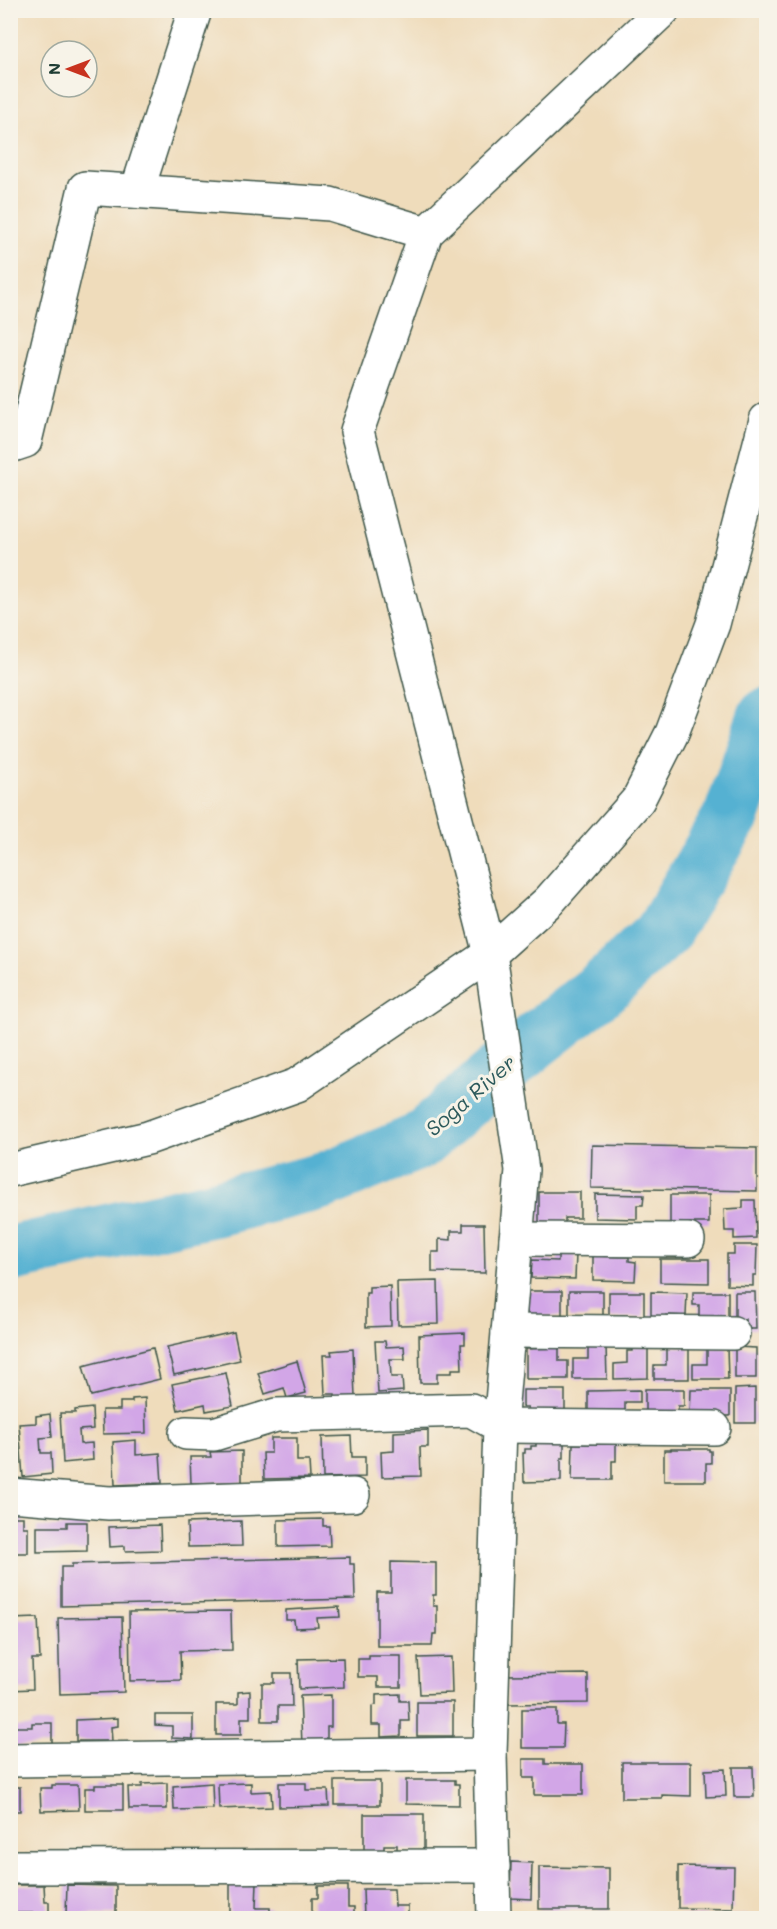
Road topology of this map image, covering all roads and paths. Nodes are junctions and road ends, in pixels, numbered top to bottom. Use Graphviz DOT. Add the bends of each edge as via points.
graph roads {
  1 [pos="195,10"];
  2 [pos="663,10"];
  3 [pos="137,191"];
  4 [pos="426,233"];
  5 [pos="766,420"];
  6 [pos="10,446"];
  7 [pos="493,968"];
  8 [pos="10,1170"];
  9 [pos="516,1239"];
  10 [pos="687,1240"];
  11 [pos="508,1331"];
  12 [pos="733,1333"];
  13 [pos="500,1426"];
  14 [pos="714,1428"];
  15 [pos="186,1433"];
  16 [pos="10,1494"];
  17 [pos="353,1495"];
  18 [pos="490,1754"];
  19 [pos="10,1760"];
  20 [pos="493,1866"];
  21 [pos="10,1867"];
  22 [pos="494,1918"];
  1 -- 3 [label="street"];
  2 -- 4 [label="street"];
  3 -- 4 [label="street" via="330,204"];
  3 -- 6 [label="street" via="85,188 25,441"];
  4 -- 7 [label="street" via="357,431"];
  5 -- 7 [label="street" via="713,624 672,732 638,800"];
  7 -- 8 [label="street" via="297,1084 148,1138"];
  7 -- 9 [label="street" via="522,1170"];
  9 -- 10 [label="street"];
  9 -- 11 [label="street"];
  11 -- 12 [label="street"];
  11 -- 13 [label="street"];
  13 -- 14 [label="street"];
  13 -- 15 [label="street" via="471,1410 276,1415 214,1434"];
  13 -- 18 [label="street"];
  16 -- 17 [label="street" via="109,1503"];
  18 -- 19 [label="street"];
  18 -- 20 [label="street"];
  20 -- 21 [label="street"];
  20 -- 22 [label="street"];
}
